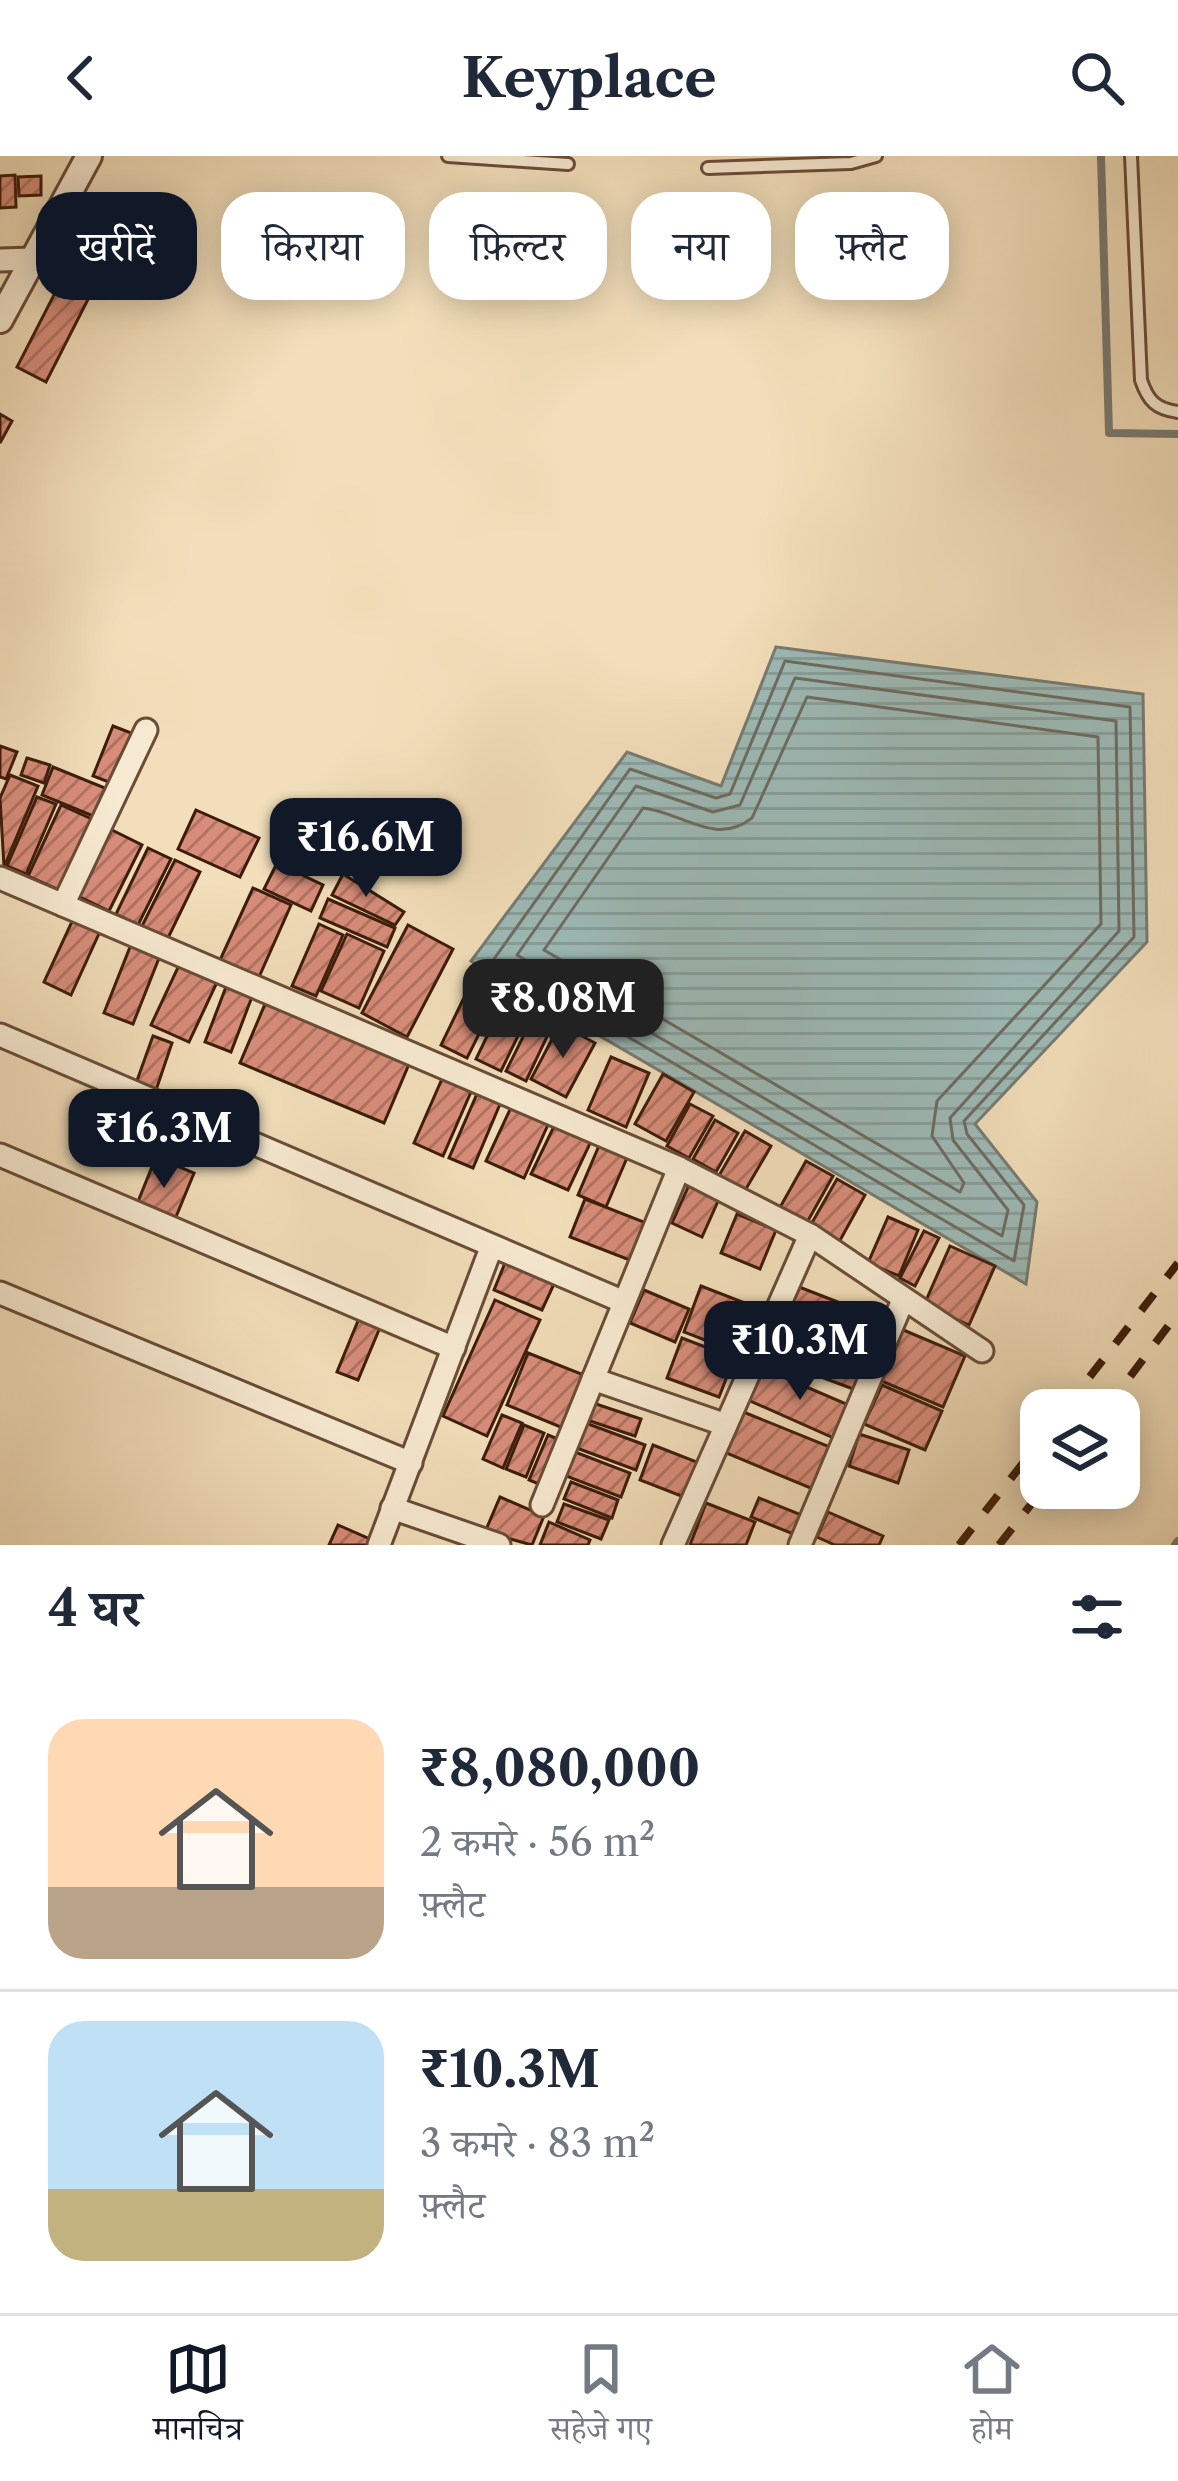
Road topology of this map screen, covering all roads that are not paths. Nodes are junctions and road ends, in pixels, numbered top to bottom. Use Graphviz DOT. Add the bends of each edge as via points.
graph roads {
  1 [pos="89,156"];
  2 [pos="448,156"];
  3 [pos="876,156"];
  4 [pos="1131,156"];
  5 [pos="568,164"];
  6 [pos="708,168"];
  7 [pos="33,259"];
  8 [pos="0,260"];
  9 [pos="0,320"];
  10 [pos="1178,412"];
  11 [pos="146,730"];
  12 [pos="0,878"];
  13 [pos="63,904"];
  14 [pos="0,1035"];
  15 [pos="0,1156"];
  16 [pos="679,1168"];
  17 [pos="809,1235"];
  18 [pos="491,1248"];
  19 [pos="0,1293"];
  20 [pos="903,1300"];
  21 [pos="624,1302"];
  22 [pos="454,1348"];
  23 [pos="982,1351"];
  24 [pos="593,1379"];
  25 [pos="726,1425"];
  26 [pos="411,1463"];
  27 [pos="542,1505"];
  28 [pos="392,1508"];
  29 [pos="379,1545"];
  30 [pos="499,1545"];
  31 [pos="673,1545"];
  32 [pos="800,1545"];
  1 -- 7 [label="street"];
  2 -- 5 [label="lane"];
  3 -- 6 [label="lane"];
  4 -- 10 [label="lane" via="1141,380 1147,398"];
  7 -- 8 [label="street"];
  7 -- 9 [label="street"];
  11 -- 13 [label="street"];
  12 -- 13 [label="street"];
  13 -- 16 [label="street"];
  14 -- 18 [label="street"];
  15 -- 22 [label="street"];
  16 -- 17 [label="street"];
  16 -- 21 [label="street"];
  17 -- 20 [label="street"];
  17 -- 25 [label="street"];
  18 -- 21 [label="street"];
  18 -- 22 [label="street"];
  19 -- 26 [label="street"];
  20 -- 23 [label="street"];
  20 -- 32 [label="street"];
  21 -- 24 [label="street"];
  22 -- 26 [label="street"];
  24 -- 25 [label="street"];
  24 -- 27 [label="street"];
  25 -- 31 [label="street"];
  26 -- 28 [label="street"];
  28 -- 29 [label="street"];
  28 -- 30 [label="street"];
}
